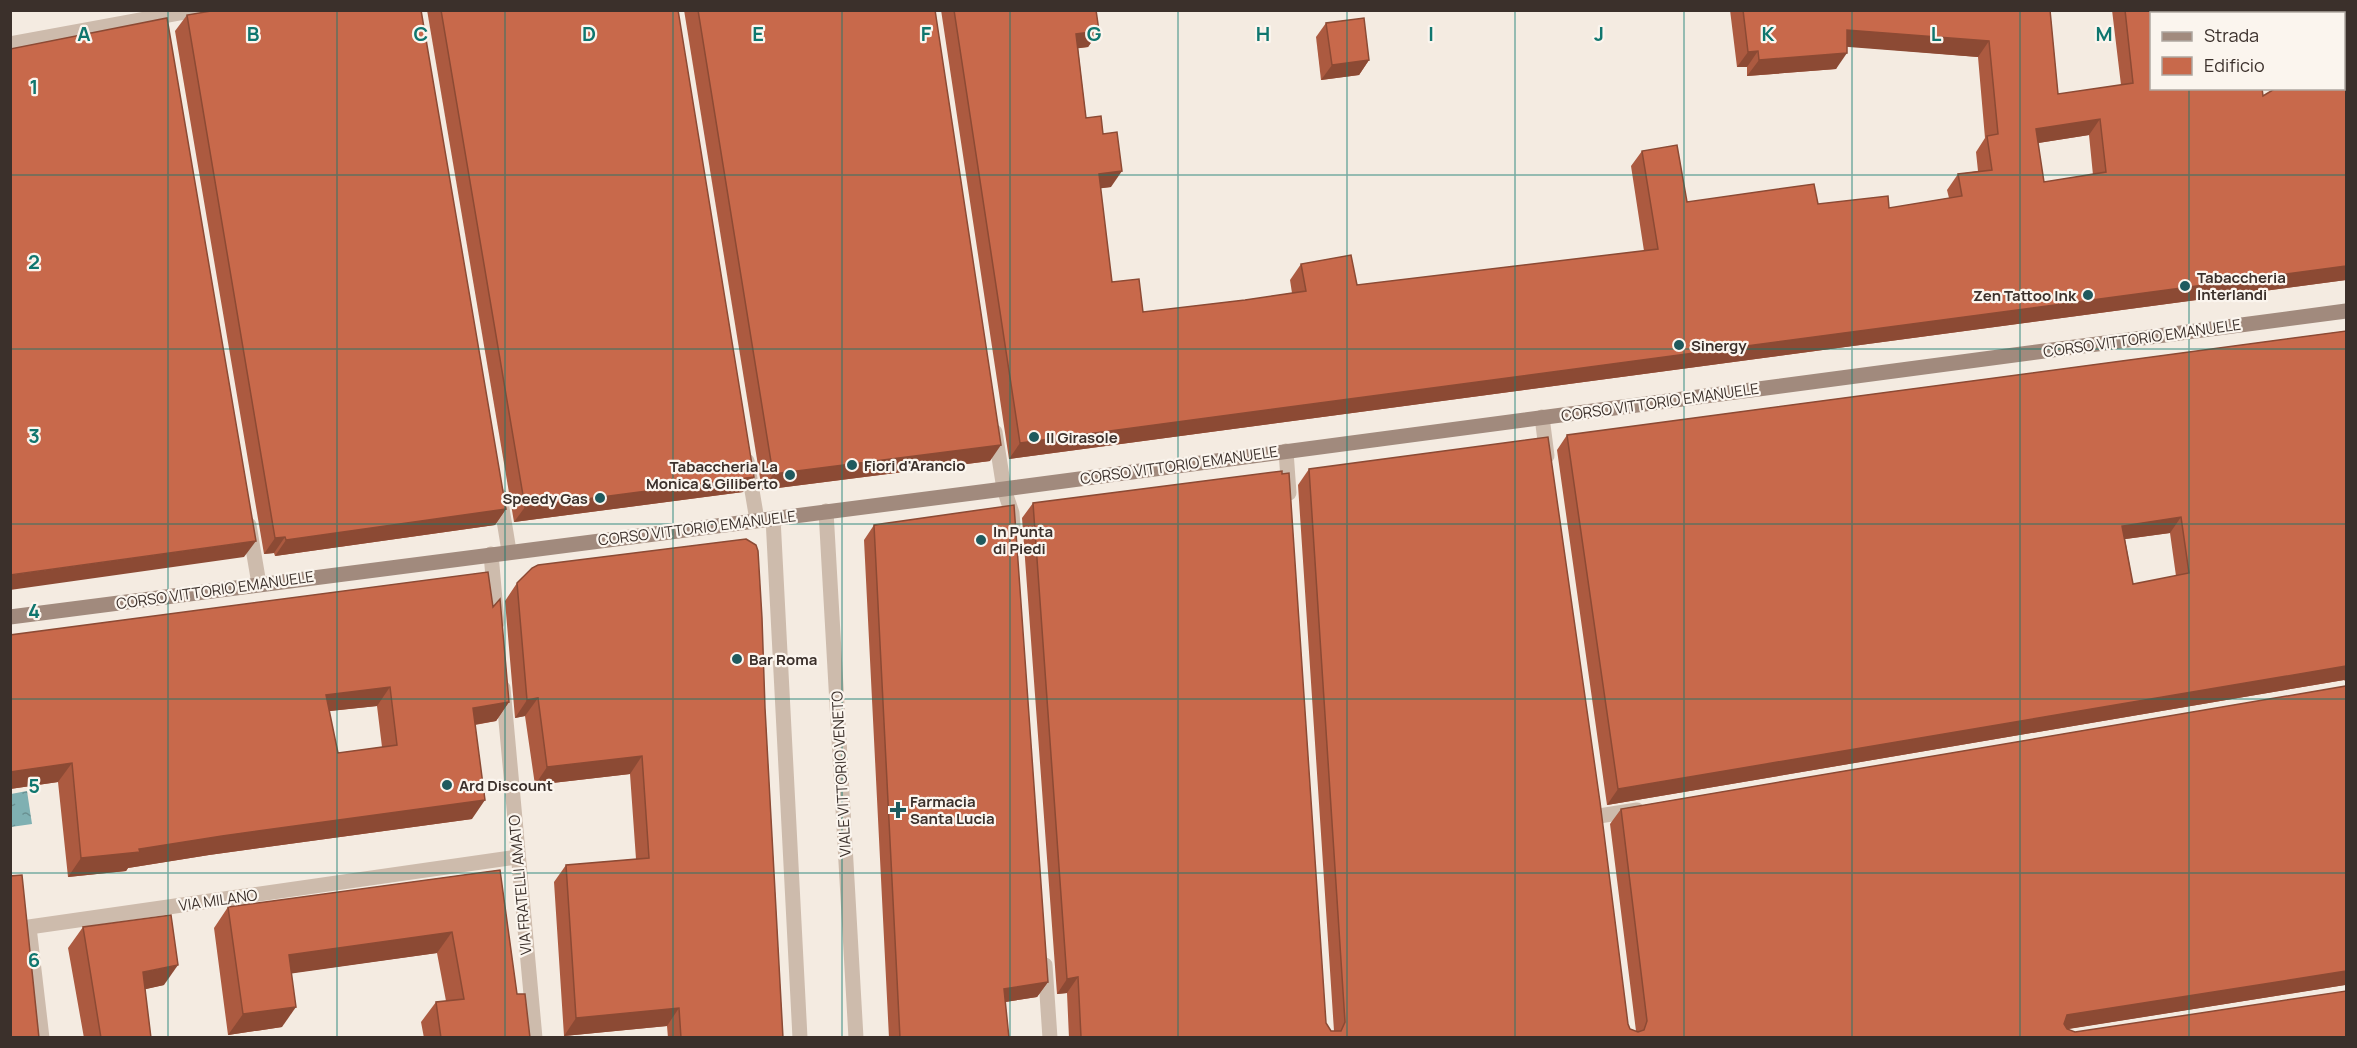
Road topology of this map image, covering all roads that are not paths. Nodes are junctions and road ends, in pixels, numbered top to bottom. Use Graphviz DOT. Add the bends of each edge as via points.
graph roads {
  1 [pos="195,10"];
  2 [pos="163,16"];
  3 [pos="165,34"];
  4 [pos="10,44"];
  5 [pos="2346,311"];
  6 [pos="1542,417"];
  7 [pos="993,420"];
  8 [pos="744,444"];
  9 [pos="1286,451"];
  10 [pos="1550,476"];
  11 [pos="497,480"];
  12 [pos="1004,489"];
  13 [pos="826,511"];
  14 [pos="247,513"];
  15 [pos="1290,514"];
  16 [pos="773,518"];
  17 [pos="757,520"];
  18 [pos="1014,537"];
  19 [pos="509,551"];
  20 [pos="492,554"];
  21 [pos="259,584"];
  22 [pos="11,616"];
  23 [pos="498,639"];
  24 [pos="501,673"];
  25 [pos="1658,806"];
  26 [pos="1599,816"];
  27 [pos="517,857"];
  28 [pos="1044,954"];
  29 [pos="42,1038"];
  30 [pos="535,1038"];
  31 [pos="800,1038"];
  32 [pos="856,1038"];
  33 [pos="1050,1038"];
  1 -- 2 [label="street"];
  2 -- 3 [label="street"];
  2 -- 4 [label="street"];
  5 -- 6 [label="main road, CORSO VITTORIO EMANUELE"];
  6 -- 9 [label="main road, CORSO VITTORIO EMANUELE"];
  6 -- 10 [label="street"];
  7 -- 12 [label="street"];
  8 -- 17 [label="street"];
  9 -- 12 [label="main road, CORSO VITTORIO EMANUELE"];
  9 -- 15 [label="street"];
  11 -- 19 [label="street"];
  12 -- 13 [label="main road, CORSO VITTORIO EMANUELE"];
  12 -- 18 [label="street"];
  13 -- 16 [label="main road, CORSO VITTORIO EMANUELE"];
  13 -- 32 [label="street, VIALE VITTORIO VENETO"];
  14 -- 21 [label="street"];
  16 -- 17 [label="main road, CORSO VITTORIO EMANUELE"];
  16 -- 31 [label="street"];
  17 -- 19 [label="main road, CORSO VITTORIO EMANUELE"];
  19 -- 20 [label="main road, CORSO VITTORIO EMANUELE"];
  20 -- 21 [label="main road, CORSO VITTORIO EMANUELE"];
  20 -- 23 [label="street"];
  21 -- 22 [label="main road, CORSO VITTORIO EMANUELE"];
  24 -- 27 [label="street, VIA FRATELLI AMATO"];
  25 -- 26 [label="street"];
  27 -- 29 [label="street, VIA MILANO" via="28,927"];
  27 -- 30 [label="street, VIA FRATELLI AMATO"];
  28 -- 33 [label="street"];
}
